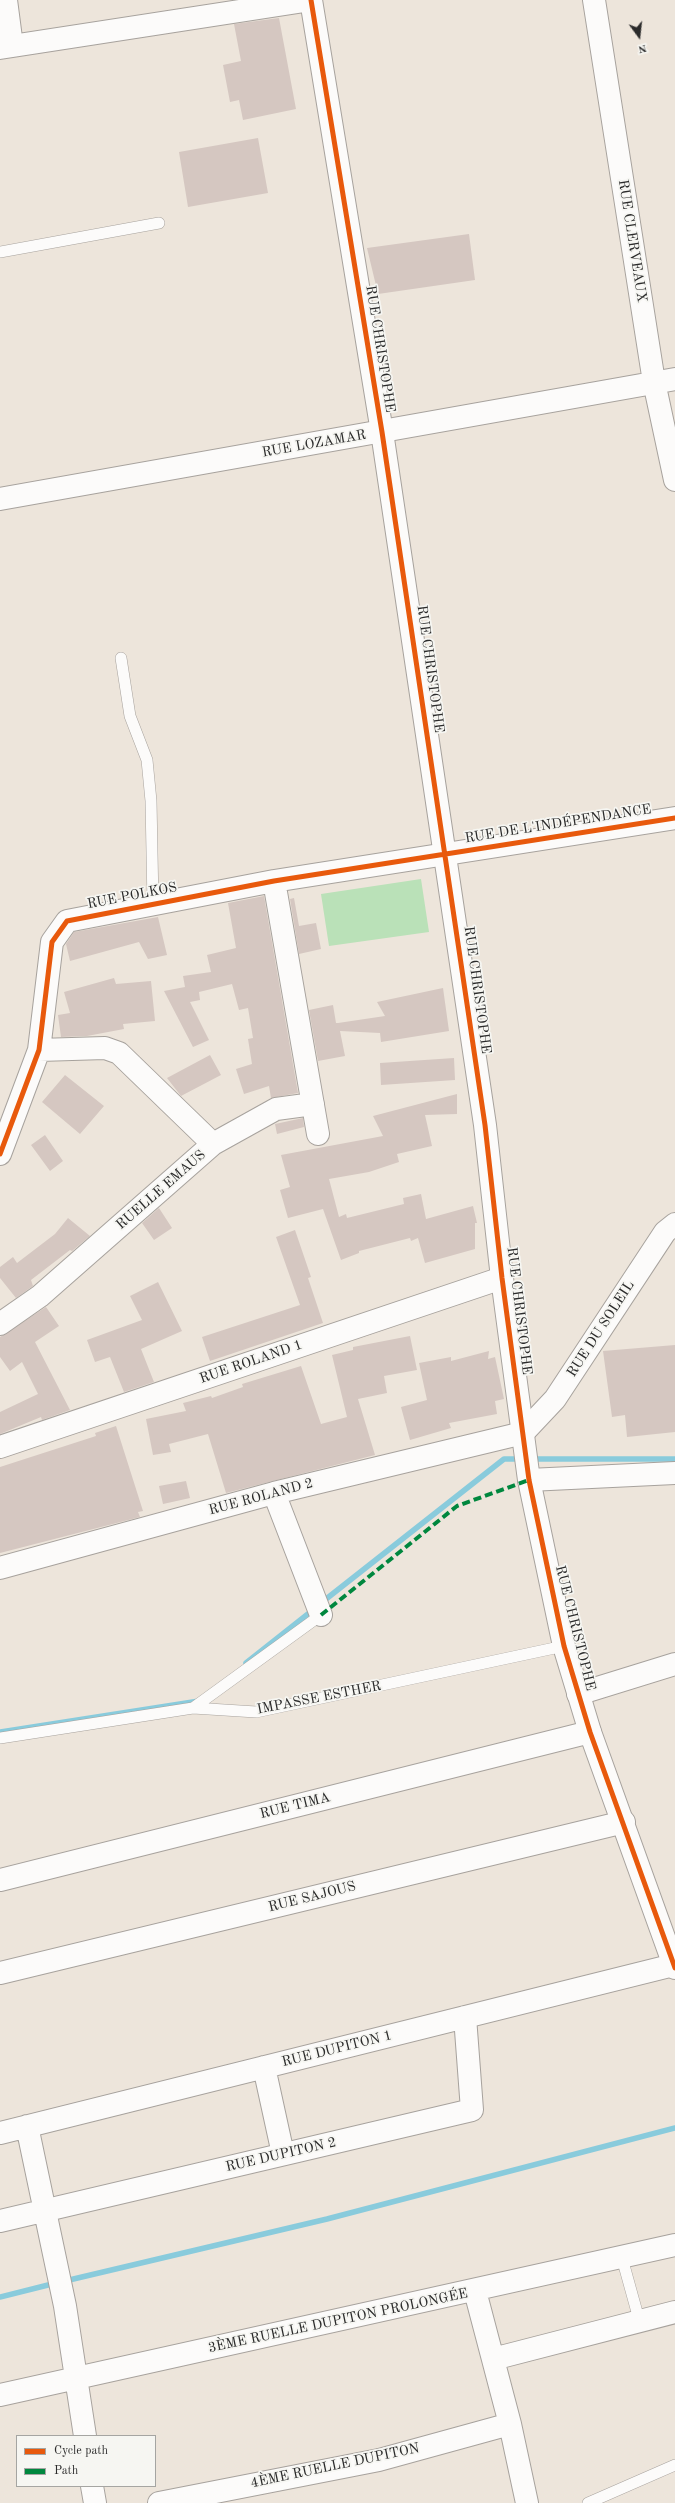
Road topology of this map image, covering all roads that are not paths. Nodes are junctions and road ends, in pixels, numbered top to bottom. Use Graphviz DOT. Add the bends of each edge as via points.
graph roads {
  1 [pos="6,0"];
  2 [pos="311,0"];
  3 [pos="594,0"];
  4 [pos="6,47"];
  5 [pos="159,223"];
  6 [pos="0,252"];
  7 [pos="664,380"];
  8 [pos="382,432"];
  9 [pos="675,480"];
  10 [pos="0,499"];
  11 [pos="120,658"];
  12 [pos="675,818"];
  13 [pos="445,854"];
  14 [pos="274,881"];
  15 [pos="153,904"];
  16 [pos="39,1050"];
  17 [pos="313,1104"];
  18 [pos="318,1134"];
  19 [pos="213,1144"];
  20 [pos="0,1154"];
  21 [pos="675,1224"];
  22 [pos="502,1278"];
  23 [pos="0,1324"];
  24 [pos="524,1433"];
  25 [pos="0,1447"];
  26 [pos="675,1473"];
  27 [pos="529,1480"];
  28 [pos="274,1493"];
  29 [pos="0,1568"];
  30 [pos="321,1614"];
  31 [pos="564,1646"];
  32 [pos="675,1664"];
  33 [pos="578,1694"];
  34 [pos="193,1708"];
  35 [pos="590,1732"];
  36 [pos="0,1738"];
  37 [pos="624,1822"];
  38 [pos="0,1880"];
  39 [pos="674,1966"];
  40 [pos="0,1973"];
  41 [pos="465,2017"];
  42 [pos="264,2067"];
  43 [pos="27,2126"];
  44 [pos="0,2133"];
  45 [pos="283,2154"];
  46 [pos="46,2210"];
  47 [pos="0,2221"];
  48 [pos="675,2245"];
  49 [pos="622,2258"];
  50 [pos="475,2291"];
  51 [pos="675,2312"];
  52 [pos="640,2322"];
  53 [pos="493,2358"];
  54 [pos="77,2379"];
  55 [pos="0,2394"];
  56 [pos="510,2424"];
  57 [pos="85,2435"];
  58 [pos="675,2465"];
  59 [pos="92,2487"];
  60 [pos="95,2503"];
  61 [pos="159,2503"];
  62 [pos="527,2503"];
  63 [pos="588,2503"];
  1 -- 4 [label="street"];
  2 -- 4 [label="street"];
  2 -- 8 [label="street, RUE CHRISTOPHE"];
  3 -- 7 [label="street, RUE CLERVEAUX"];
  5 -- 6 [label="lane"];
  7 -- 8 [label="street, RUE LOZAMAR"];
  7 -- 9 [label="street, RUE CLERVEAUX"];
  8 -- 10 [label="street, RUE LOZAMAR"];
  8 -- 13 [label="street, RUE CHRISTOPHE"];
  11 -- 15 [label="lane" via="130,716 147,760 151,801"];
  12 -- 13 [label="street, RUE DE L'INDÉPENDANCE"];
  13 -- 14 [label="street, RUE POLKOS"];
  13 -- 22 [label="street, RUE CHRISTOPHE" via="486,1125"];
  14 -- 15 [label="street, RUE POLKOS"];
  14 -- 17 [label="street"];
  15 -- 16 [label="street, RUE POLKOS" via="67,921 52,942"];
  16 -- 19 [label="street, RUELLE EMAUS" via="105,1048 119,1053"];
  16 -- 20 [label="street, RUE POLKOS"];
  17 -- 18 [label="street"];
  17 -- 19 [label="street" via="276,1109"];
  19 -- 23 [label="street, RUELLE EMAUS" via="40,1296"];
  21 -- 24 [label="street, RUE DU SOLEIL" via="665,1232 555,1400"];
  22 -- 24 [label="street, RUE CHRISTOPHE"];
  22 -- 25 [label="street, RUE ROLAND 1"];
  24 -- 27 [label="street, RUE CHRISTOPHE"];
  24 -- 28 [label="street, RUE ROLAND 2"];
  26 -- 27 [label="street"];
  27 -- 31 [label="street, RUE CHRISTOPHE"];
  28 -- 29 [label="street, RUE ROLAND 2"];
  28 -- 30 [label="street"];
  30 -- 34 [label="lane"];
  31 -- 33 [label="street, RUE CHRISTOPHE"];
  31 -- 34 [label="lane, IMPASSE ESTHER" via="256,1712"];
  32 -- 33 [label="street"];
  33 -- 35 [label="street, RUE CHRISTOPHE"];
  34 -- 36 [label="lane, IMPASSE ESTHER"];
  35 -- 37 [label="street, RUE CHRISTOPHE"];
  35 -- 38 [label="street, RUE TIMA"];
  37 -- 39 [label="street, RUE CHRISTOPHE"];
  37 -- 40 [label="street, RUE SAJOUS"];
  39 -- 41 [label="street, RUE DUPITON 1"];
  41 -- 42 [label="street, RUE DUPITON 1"];
  41 -- 45 [label="street, RUE DUPITON 2" via="472,2110"];
  42 -- 43 [label="street, RUE DUPITON 1"];
  42 -- 45 [label="street"];
  43 -- 44 [label="street, RUE DUPITON 1"];
  43 -- 46 [label="street"];
  45 -- 46 [label="street, RUE DUPITON 2"];
  46 -- 47 [label="street, RUE DUPITON 2"];
  46 -- 54 [label="street"];
  48 -- 49 [label="street, 3ÈME RUELLE DUPITON PROLONGÉE"];
  49 -- 50 [label="street, 3ÈME RUELLE DUPITON PROLONGÉE"];
  49 -- 52 [label="lane"];
  50 -- 53 [label="street"];
  50 -- 54 [label="street, 3ÈME RUELLE DUPITON PROLONGÉE"];
  51 -- 52 [label="street"];
  52 -- 53 [label="street"];
  53 -- 56 [label="street"];
  54 -- 55 [label="street, 3ÈME RUELLE DUPITON PROLONGÉE"];
  54 -- 57 [label="street"];
  56 -- 61 [label="street, 4ÈME RUELLE DUPITON" via="379,2460"];
  56 -- 62 [label="street"];
  58 -- 63 [label="lane"];
  59 -- 60 [label="street"];
}
